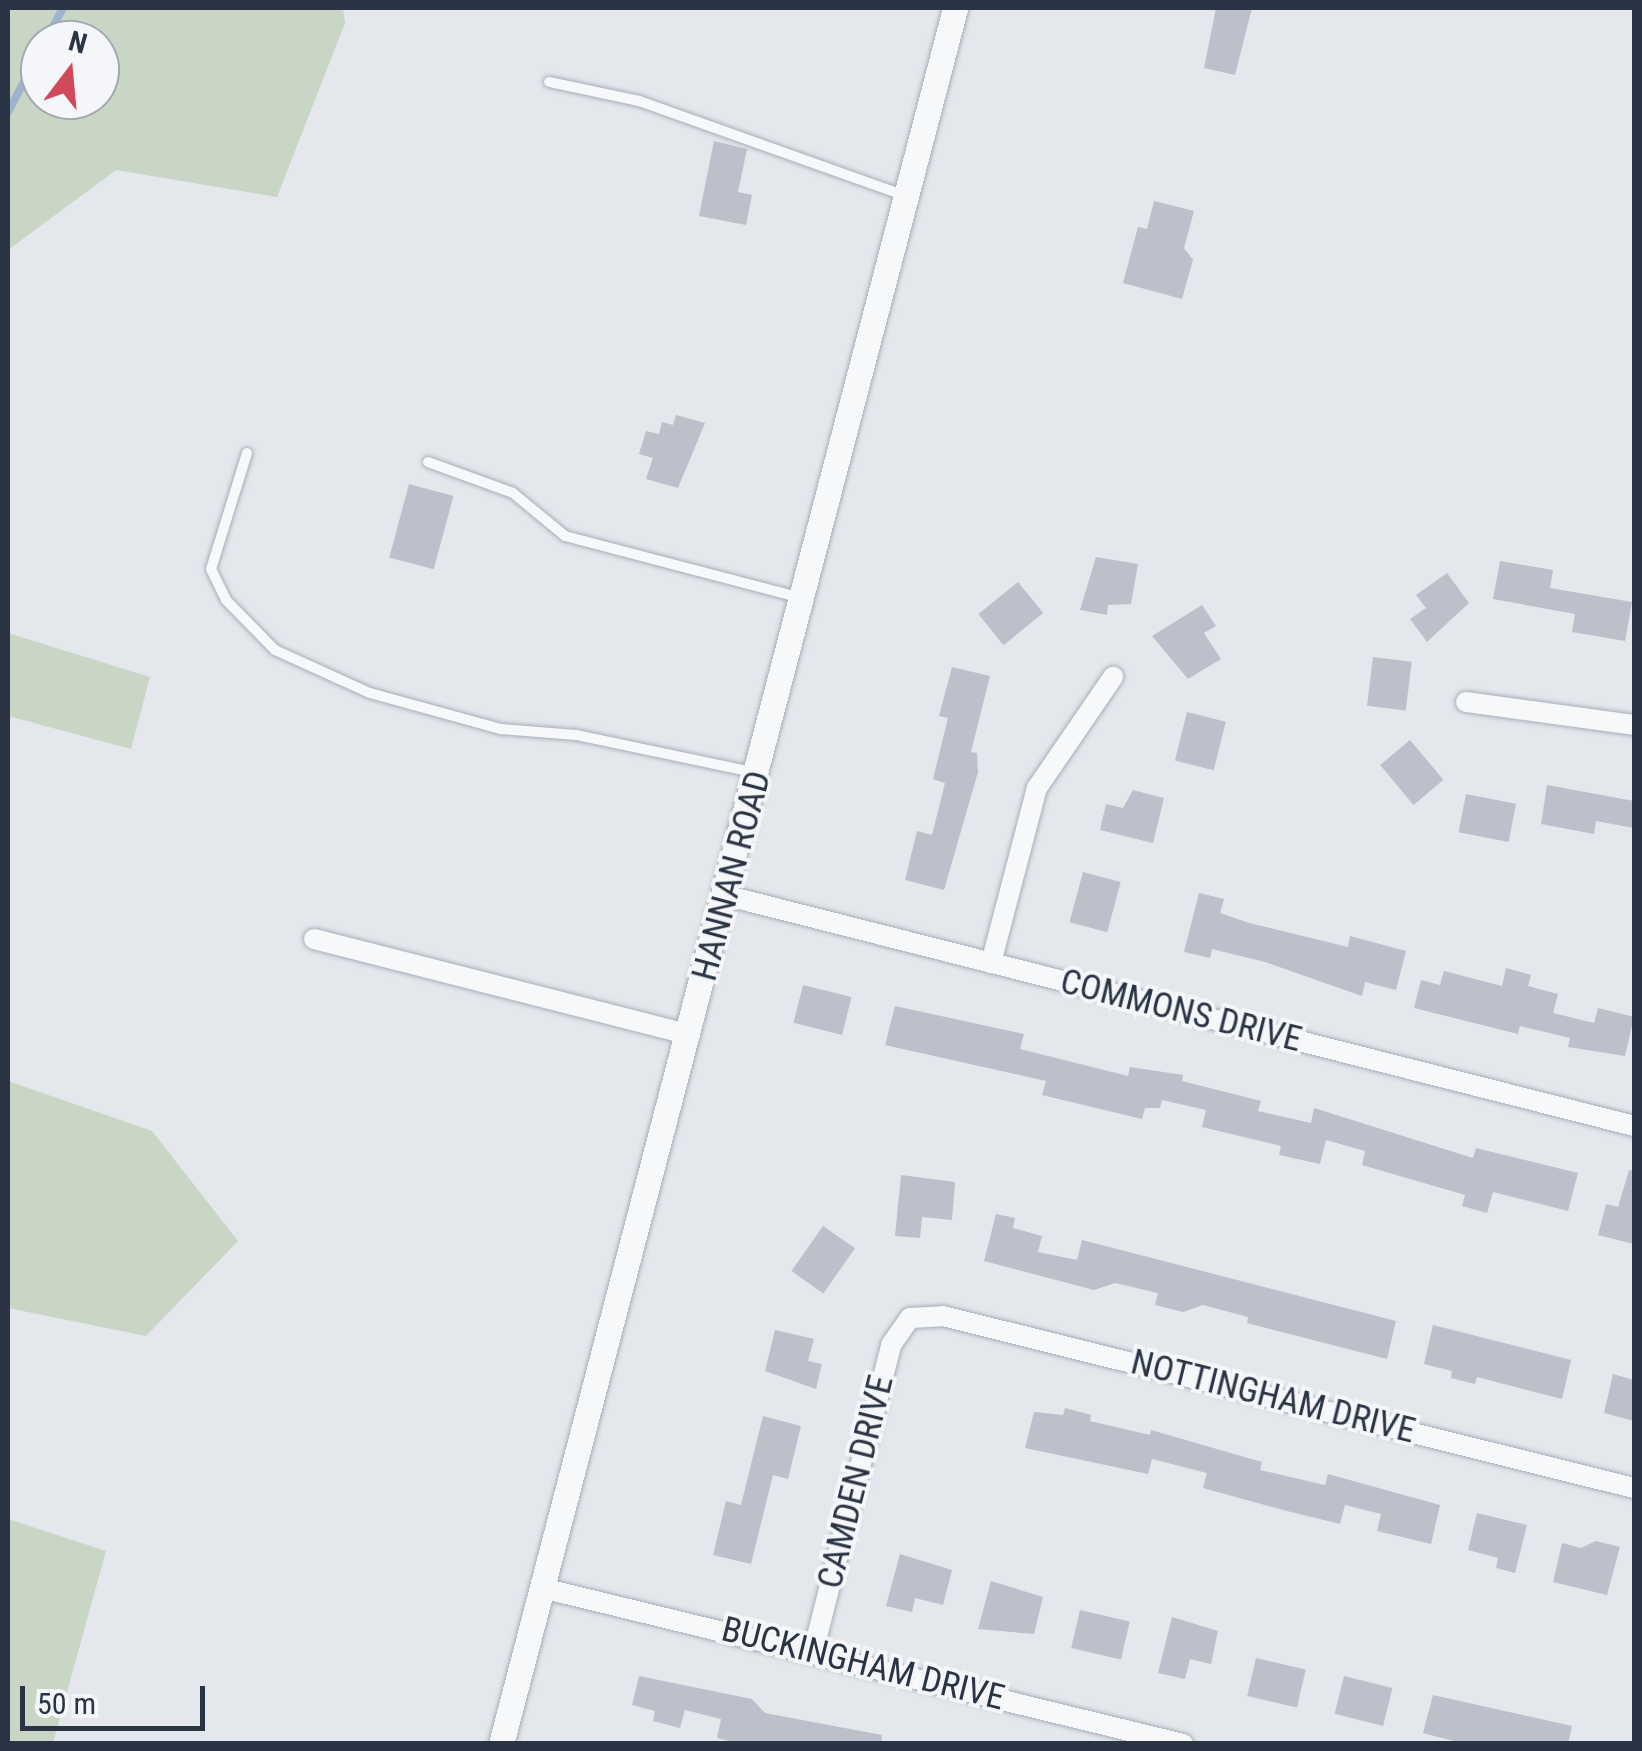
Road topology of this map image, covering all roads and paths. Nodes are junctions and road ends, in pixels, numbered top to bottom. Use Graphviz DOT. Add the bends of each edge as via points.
graph roads {
  1 [pos="955,8"];
  2 [pos="548,82"];
  3 [pos="907,196"];
  4 [pos="247,453"];
  5 [pos="428,462"];
  6 [pos="804,599"];
  7 [pos="1112,678"];
  8 [pos="1466,702"];
  9 [pos="1634,725"];
  10 [pos="759,774"];
  11 [pos="728,896"];
  12 [pos="314,939"];
  13 [pos="992,963"];
  14 [pos="690,1035"];
  15 [pos="1634,1126"];
  16 [pos="910,1318"];
  17 [pos="1634,1488"];
  18 [pos="542,1588"];
  19 [pos="814,1652"];
  20 [pos="502,1744"];
  21 [pos="1183,1744"];
  1 -- 3 [label="street, HANNAN ROAD"];
  2 -- 3 [label="lane" via="676,113"];
  3 -- 6 [label="street, HANNAN ROAD"];
  4 -- 10 [label="lane" via="210,569 226,600 274,650 370,693 501,729 576,736"];
  5 -- 6 [label="lane" via="512,492 565,536"];
  6 -- 10 [label="street, HANNAN ROAD"];
  7 -- 13 [label="street" via="1037,788"];
  8 -- 9 [label="street"];
  10 -- 11 [label="street, HANNAN ROAD"];
  11 -- 13 [label="street, COMMONS DRIVE"];
  11 -- 14 [label="street, HANNAN ROAD"];
  12 -- 14 [label="street"];
  13 -- 15 [label="street, COMMONS DRIVE"];
  14 -- 18 [label="street, HANNAN ROAD"];
  16 -- 17 [label="street, NOTTINGHAM DRIVE" via="944,1316"];
  16 -- 19 [label="street, CAMDEN DRIVE" via="891,1345"];
  18 -- 19 [label="street, BUCKINGHAM DRIVE"];
  18 -- 20 [label="street, HANNAN ROAD"];
  19 -- 21 [label="street, BUCKINGHAM DRIVE"];
}
